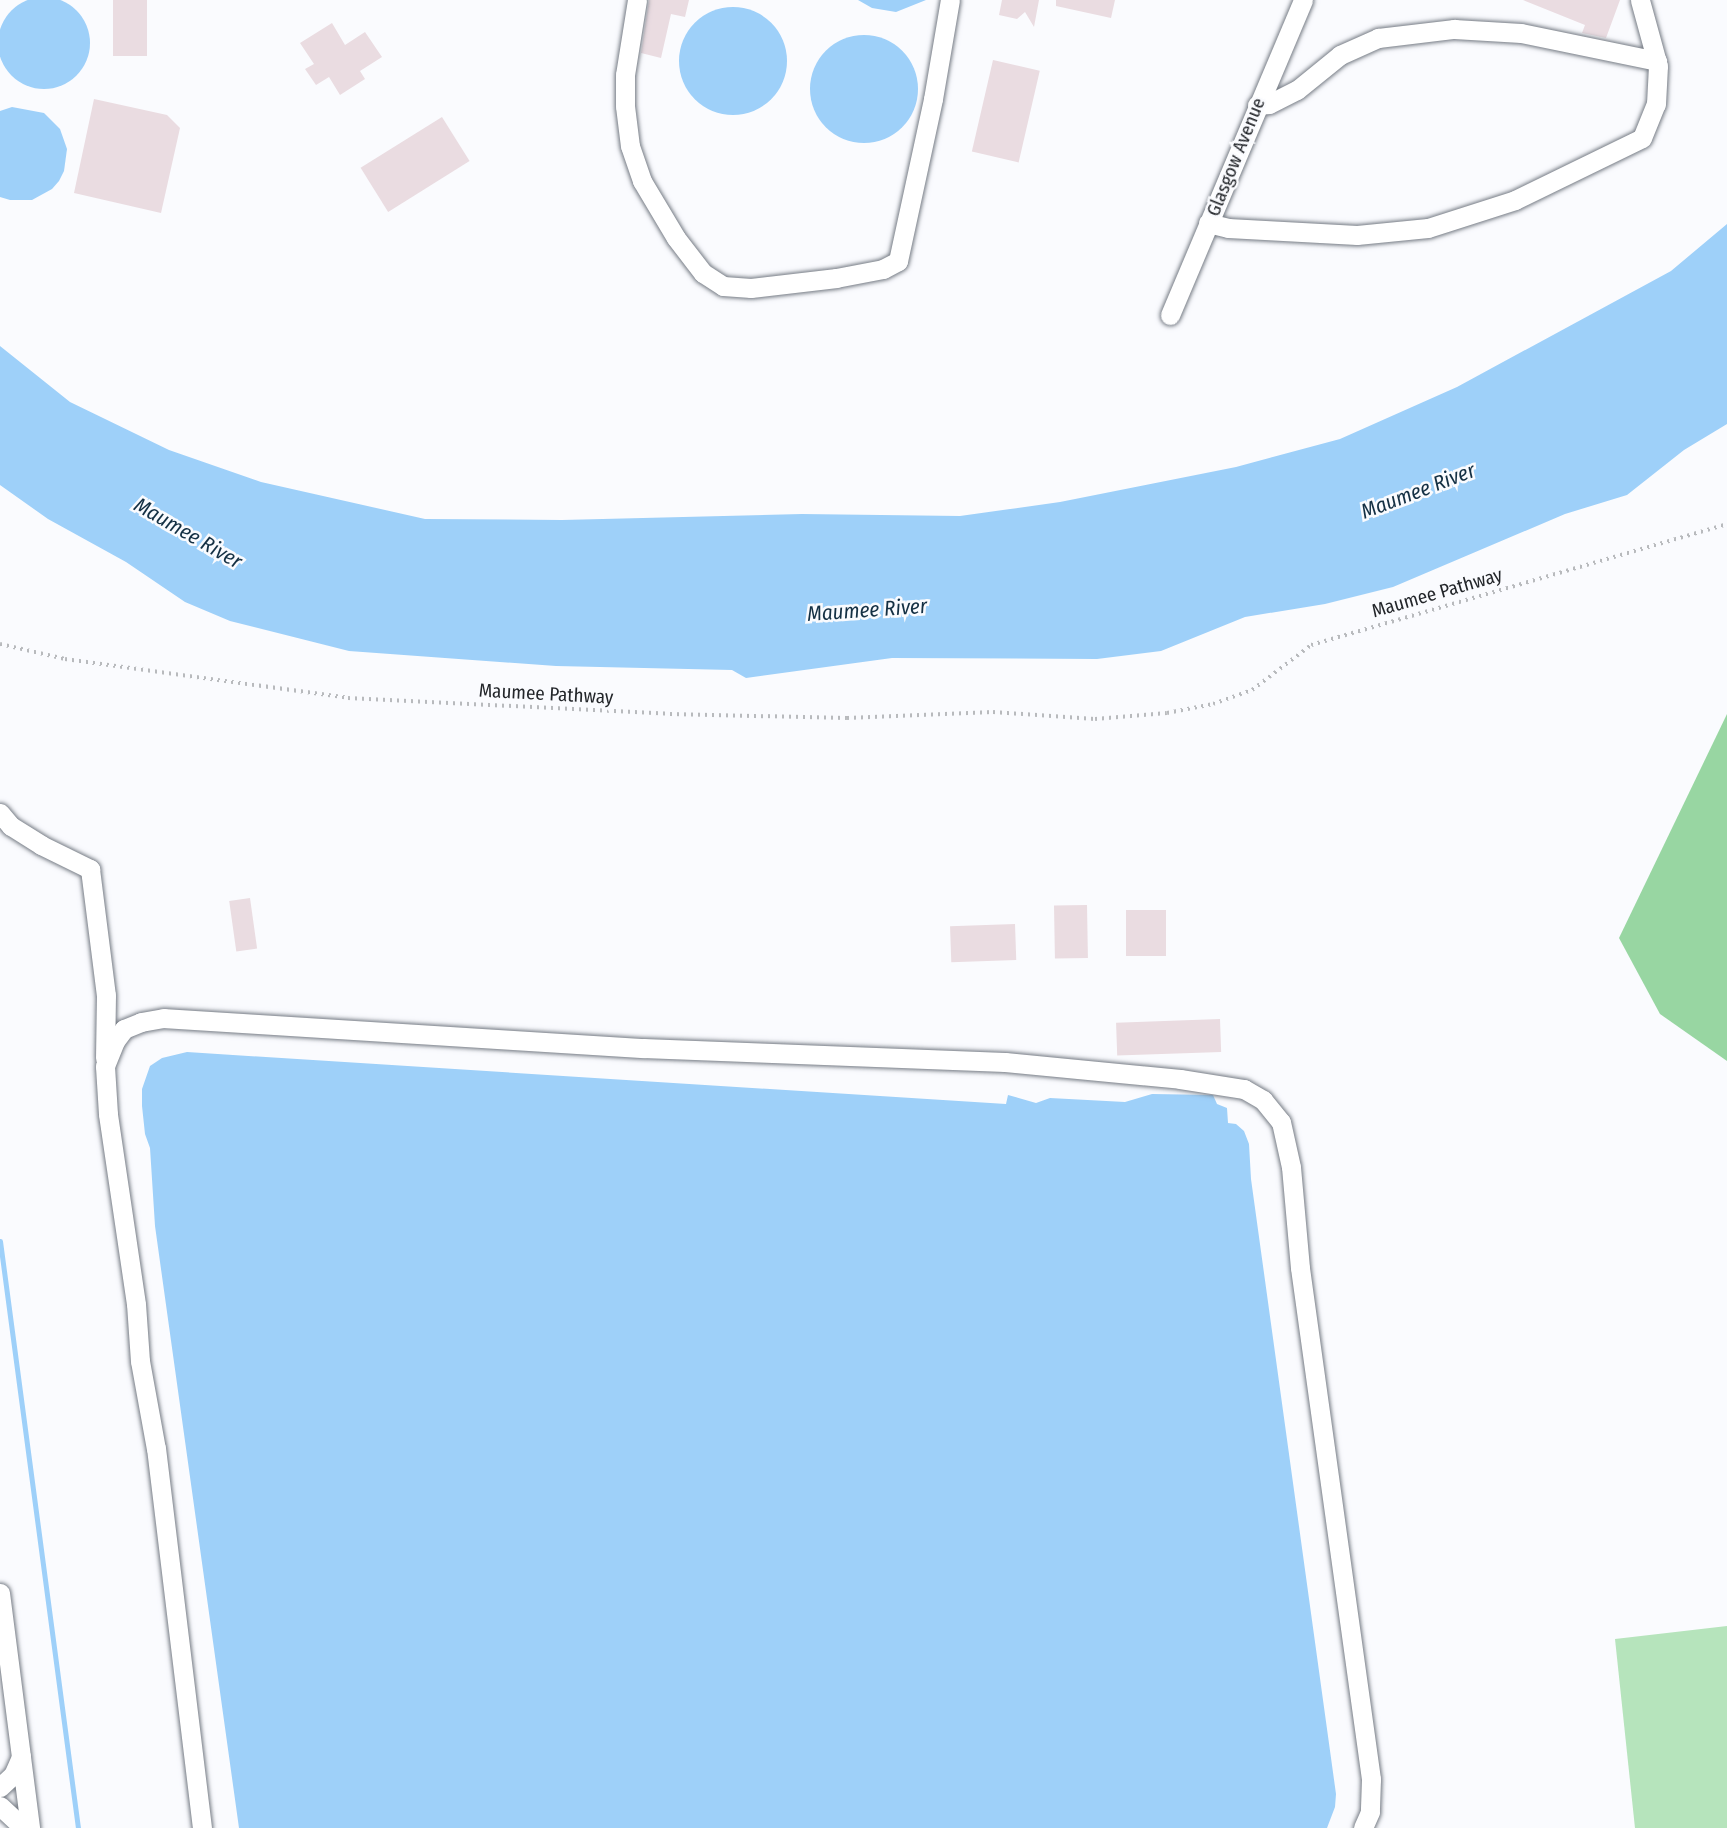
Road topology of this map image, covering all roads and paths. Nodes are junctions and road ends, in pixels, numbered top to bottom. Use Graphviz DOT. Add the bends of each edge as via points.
graph roads {
  1 [pos="637,0"];
  2 [pos="950,0"];
  3 [pos="1303,0"];
  4 [pos="1640,0"];
  5 [pos="1657,61"];
  6 [pos="1257,105"];
  7 [pos="1208,223"];
  8 [pos="1170,315"];
  9 [pos="1727,524"];
  10 [pos="0,644"];
  11 [pos="0,813"];
  12 [pos="106,995"];
  13 [pos="141,1022"];
  14 [pos="105,1066"];
  15 [pos="0,1593"];
  16 [pos="21,1757"];
  17 [pos="0,1787"];
  18 [pos="0,1806"];
  19 [pos="24,1828"];
  20 [pos="30,1828"];
  21 [pos="202,1828"];
  22 [pos="1363,1828"];
  1 -- 2 [label="street" via="625,106 630,146 642,181 676,238 704,273 723,286 751,288 847,276 898,261"];
  3 -- 6 [label="street, Glasgow Avenue"];
  4 -- 5 [label="street"];
  5 -- 6 [label="street" via="1521,33 1454,29 1378,38 1340,55 1297,90"];
  5 -- 7 [label="street" via="1656,104 1642,138 1515,200 1428,228 1357,235"];
  6 -- 7 [label="street, Glasgow Avenue"];
  7 -- 8 [label="street, Glasgow Avenue"];
  9 -- 10 [label="path, Maumee Pathway" via="1311,645 1252,690 1213,704 1095,719 993,712 847,718 670,715 348,698 78,661"];
  11 -- 12 [label="street" via="41,845 90,869"];
  12 -- 13 [label="street" via="126,1016"];
  12 -- 14 [label="street"];
  13 -- 14 [label="street" via="120,1035"];
  13 -- 22 [label="street" via="190,1018 643,1048 1018,1063 1244,1089 1263,1100 1281,1122 1291,1167 1300,1268 1371,1779 1370,1812"];
  14 -- 21 [label="street"];
  15 -- 16 [label="street"];
  16 -- 17 [label="street" via="13,1775"];
  16 -- 20 [label="street"];
  18 -- 19 [label="street"];
}
